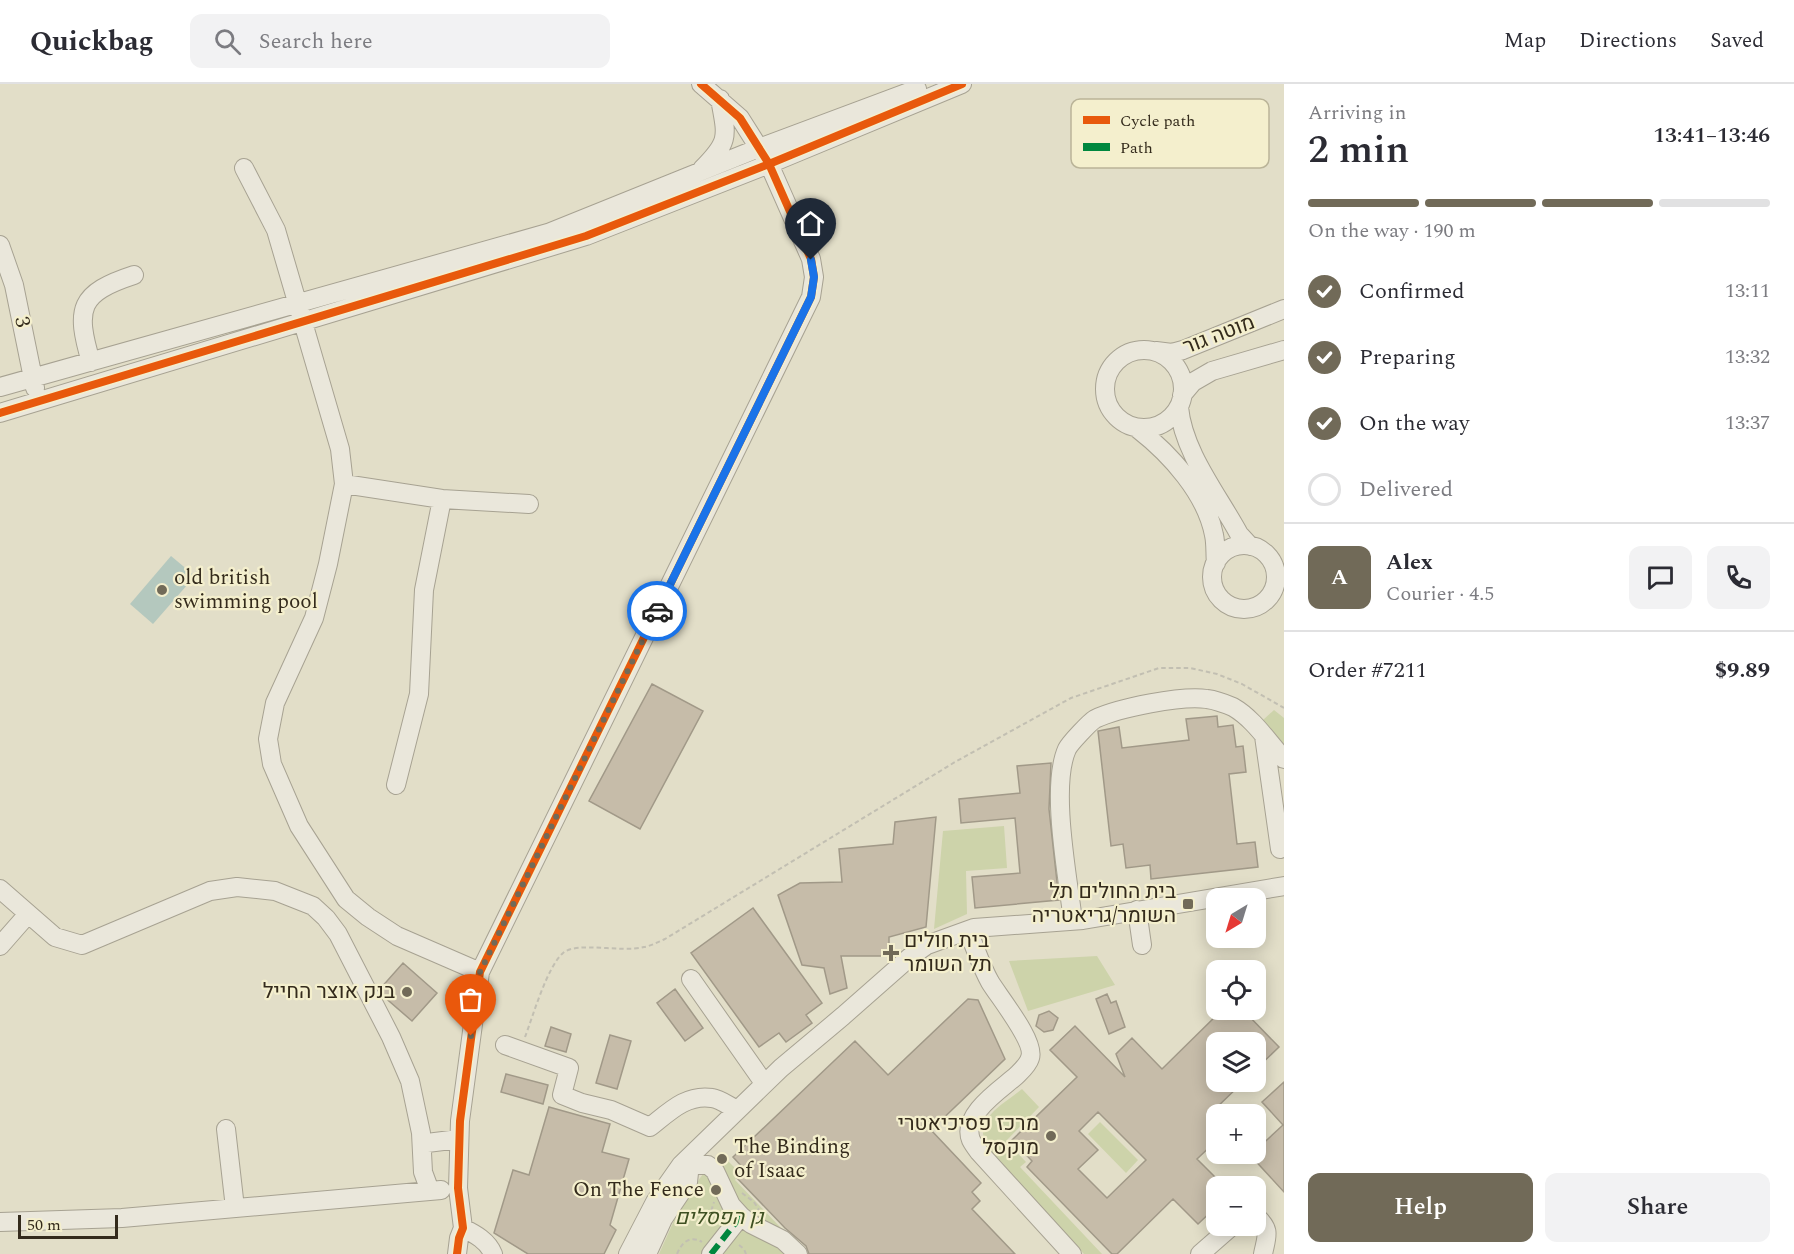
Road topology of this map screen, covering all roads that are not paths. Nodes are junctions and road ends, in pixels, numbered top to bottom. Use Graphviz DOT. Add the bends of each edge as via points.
graph roads {
  1 [pos="701,84"];
  2 [pos="930,84"];
  3 [pos="962,84"];
  4 [pos="720,99"];
  5 [pos="759,148"];
  6 [pos="769,164"];
  7 [pos="244,168"];
  8 [pos="697,174"];
  9 [pos="0,245"];
  10 [pos="134,275"];
  11 [pos="298,302"];
  12 [pos="1284,309"];
  13 [pos="303,321"];
  14 [pos="1284,350"];
  15 [pos="1153,351"];
  16 [pos="91,362"];
  17 [pos="33,377"];
  18 [pos="0,387"];
  19 [pos="1181,401"];
  20 [pos="37,402"];
  21 [pos="0,413"];
  22 [pos="1138,429"];
  23 [pos="344,484"];
  24 [pos="442,499"];
  25 [pos="529,504"];
  26 [pos="1250,546"];
  27 [pos="1278,558"];
  28 [pos="1216,563"];
  29 [pos="1264,736"];
  30 [pos="1284,759"];
  31 [pos="396,785"];
  32 [pos="1280,849"];
  33 [pos="1284,885"];
  34 [pos="0,889"];
  35 [pos="1137,910"];
  36 [pos="28,914"];
  37 [pos="1073,921"];
  38 [pos="968,931"];
  39 [pos="1142,945"];
  40 [pos="0,946"];
  41 [pos="480,972"];
  42 [pos="691,979"];
  43 [pos="512,1048"];
  44 [pos="765,1083"];
  45 [pos="737,1110"];
  46 [pos="226,1129"];
  47 [pos="459,1139"];
  48 [pos="427,1143"];
  49 [pos="686,1163"];
  50 [pos="458,1188"];
  51 [pos="430,1191"];
  52 [pos="235,1208"];
  53 [pos="741,1216"];
  54 [pos="0,1222"];
  55 [pos="1266,1227"];
  56 [pos="463,1228"];
  57 [pos="1221,1236"];
  58 [pos="709,1250"];
  59 [pos="457,1254"];
  60 [pos="493,1254"];
  61 [pos="628,1254"];
  62 [pos="647,1254"];
  63 [pos="798,1254"];
  64 [pos="1072,1254"];
  65 [pos="1200,1254"];
  66 [pos="1263,1254"];
  1 -- 4 [label="street"];
  2 -- 5 [label="street"];
  3 -- 6 [label="street"];
  4 -- 5 [label="street" via="740,118"];
  4 -- 8 [label="street" via="726,129 724,140 720,150"];
  5 -- 6 [label="street"];
  5 -- 8 [label="street"];
  6 -- 13 [label="street" via="586,236"];
  6 -- 41 [label="street" via="811,260 811,297"];
  7 -- 11 [label="street" via="276,230"];
  8 -- 11 [label="street" via="548,232"];
  9 -- 17 [label="street, 3" via="14,285"];
  10 -- 16 [label="street" via="94,293 85,308 82,331"];
  11 -- 13 [label="street"];
  11 -- 16 [label="street"];
  12 -- 15 [label="street, מוטה גור" via="1183,350"];
  13 -- 20 [label="street"];
  13 -- 23 [label="street" via="340,449"];
  14 -- 19 [label="street, מוטה גור" via="1212,371 1193,382"];
  15 -- 19 [label="street, מוטה גור" via="1178,369"];
  15 -- 22 [label="street, מוטה גור" via="1135,351 1122,357 1109,371 1105,383 1109,408 1128,426"];
  16 -- 17 [label="street"];
  17 -- 18 [label="street"];
  17 -- 20 [label="street, 3"];
  19 -- 22 [label="street, מוטה גור" via="1168,421"];
  19 -- 26 [label="street" via="1180,423 1190,448 1239,534"];
  20 -- 21 [label="street"];
  22 -- 28 [label="street" via="1169,456 1209,516"];
  23 -- 24 [label="street"];
  23 -- 41 [label="street" via="314,618 275,703 268,739 272,764 299,826 346,899 397,936"];
  24 -- 25 [label="street"];
  24 -- 31 [label="street" via="424,590 418,694"];
  26 -- 27 [label="street"];
  26 -- 28 [label="street" via="1232,548"];
  27 -- 28 [label="street" via="1273,593 1264,603 1245,610 1231,607 1216,593 1212,576"];
  29 -- 30 [label="street"];
  29 -- 32 [label="street"];
  29 -- 37 [label="street" via="1245,715 1207,699 1158,703 1092,720 1068,747 1061,771 1059,803"];
  33 -- 35 [label="street"];
  34 -- 36 [label="street"];
  35 -- 37 [label="street"];
  35 -- 39 [label="street"];
  36 -- 40 [label="street"];
  36 -- 51 [label="street" via="54,937 82,945 210,891 237,886 275,891 313,906 338,934 410,1081 421,1133 423,1172"];
  37 -- 38 [label="street"];
  38 -- 44 [label="street" via="927,945 910,957"];
  38 -- 64 [label="street" via="989,980 1031,1053 1021,1071 978,1109 969,1128 971,1139"];
  41 -- 47 [label="street"];
  42 -- 44 [label="street"];
  43 -- 45 [label="street" via="568,1068 562,1095 651,1127 680,1103 698,1097 714,1098"];
  44 -- 45 [label="street"];
  45 -- 49 [label="street"];
  46 -- 52 [label="street"];
  47 -- 48 [label="street"];
  47 -- 50 [label="street"];
  49 -- 53 [label="street" via="708,1165 715,1171 731,1205"];
  49 -- 61 [label="street" via="655,1202"];
  49 -- 62 [label="street" via="688,1182 663,1219"];
  50 -- 51 [label="street"];
  50 -- 56 [label="street"];
  51 -- 52 [label="street"];
  52 -- 54 [label="street" via="122,1218"];
  53 -- 58 [label="street"];
  53 -- 63 [label="street" via="783,1240"];
  55 -- 66 [label="street"];
  56 -- 59 [label="street"];
  56 -- 60 [label="street" via="477,1236"];
  57 -- 65 [label="street"];
}
